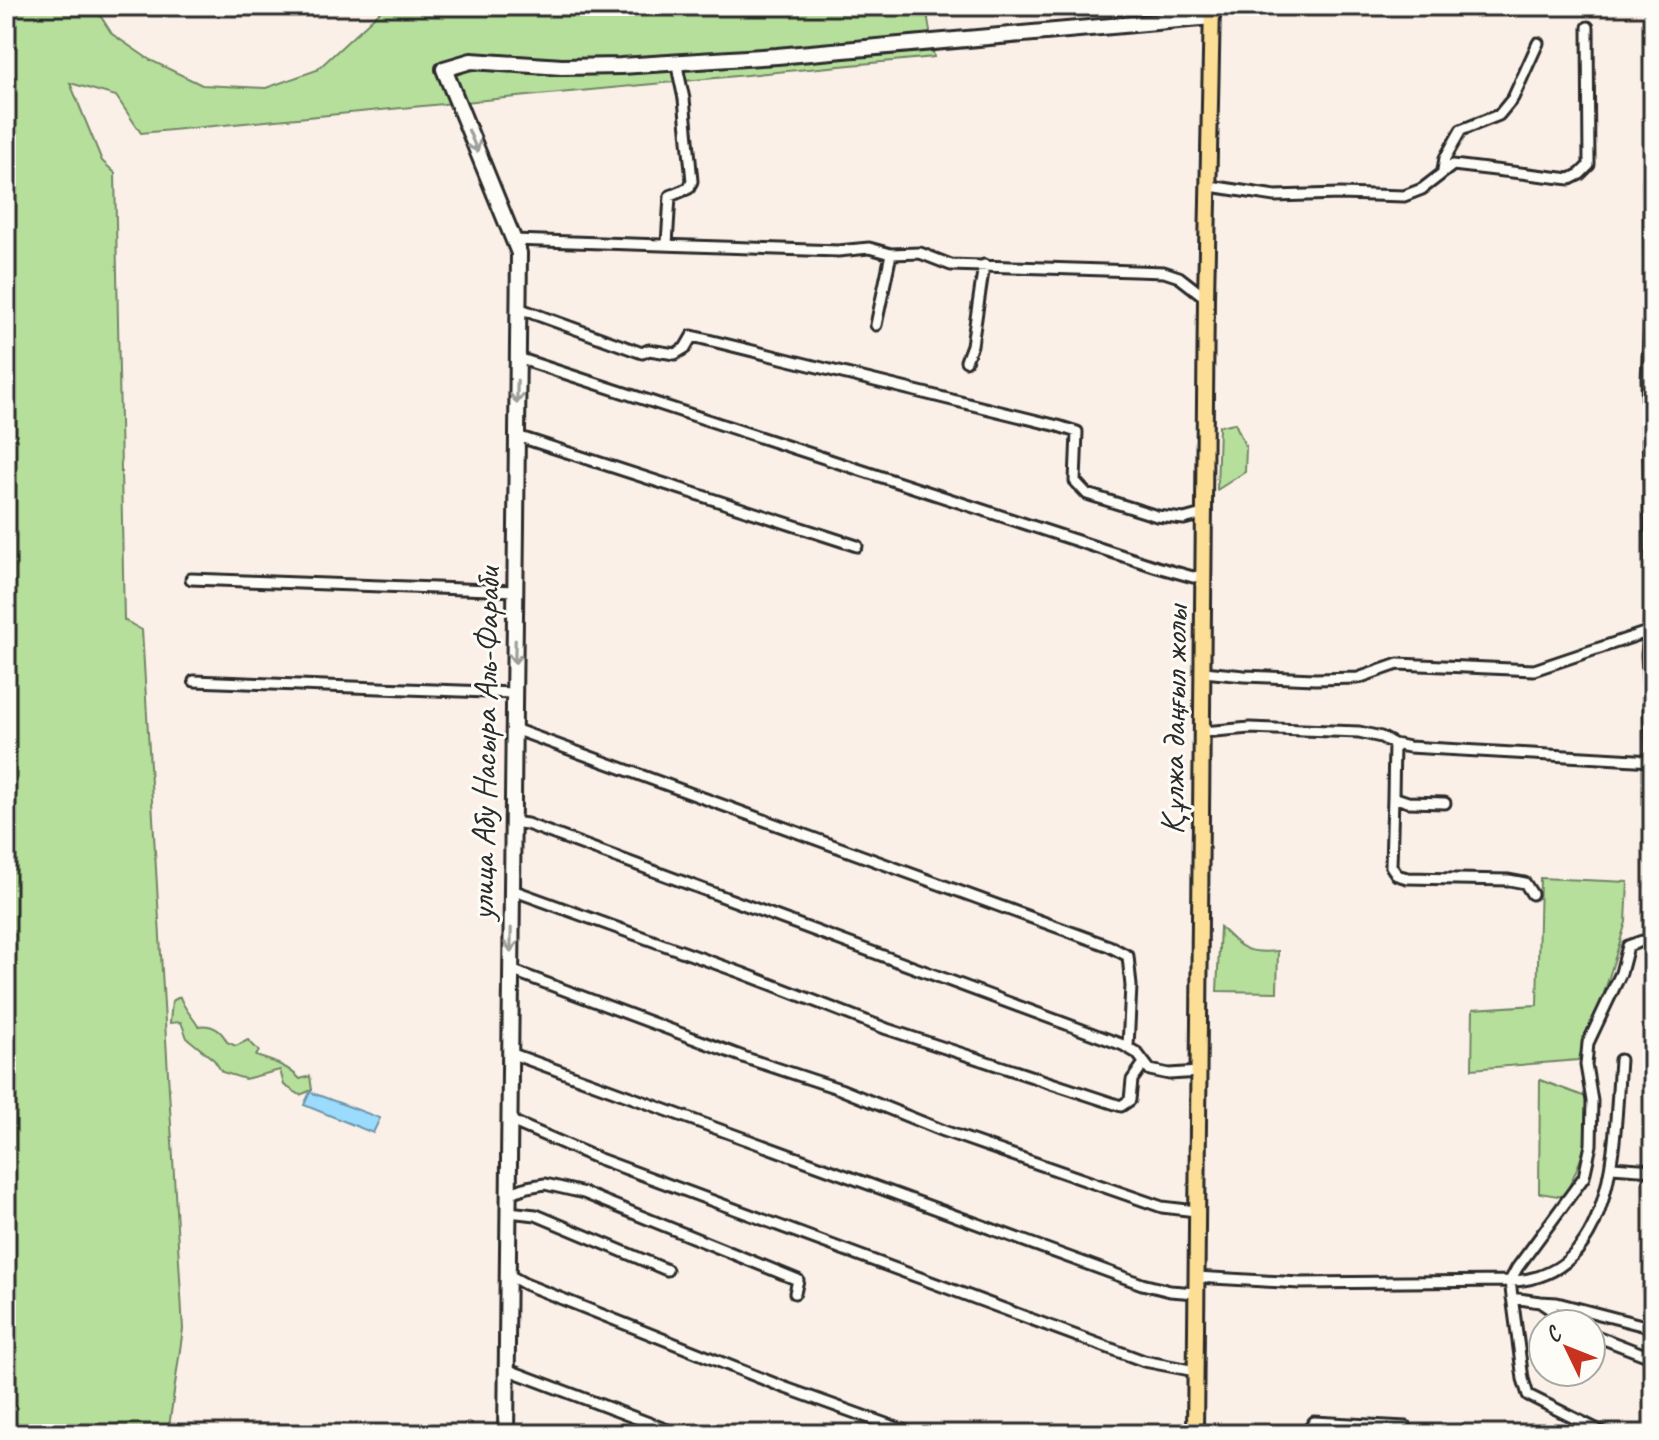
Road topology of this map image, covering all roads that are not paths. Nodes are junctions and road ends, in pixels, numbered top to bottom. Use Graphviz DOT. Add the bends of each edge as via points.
graph roads {
  1 [pos="1212,12"];
  2 [pos="1588,27"];
  3 [pos="1538,43"];
  4 [pos="679,62"];
  5 [pos="1653,159"];
  6 [pos="1443,170"];
  7 [pos="1210,186"];
  8 [pos="513,240"];
  9 [pos="667,244"];
  10 [pos="891,254"];
  11 [pos="984,265"];
  12 [pos="1206,298"];
  13 [pos="518,308"];
  14 [pos="876,325"];
  15 [pos="518,358"];
  16 [pos="966,361"];
  17 [pos="517,436"];
  18 [pos="1206,513"];
  19 [pos="857,546"];
  20 [pos="1205,575"];
  21 [pos="191,579"];
  22 [pos="517,591"];
  23 [pos="1651,631"];
  24 [pos="1204,672"];
  25 [pos="194,681"];
  26 [pos="514,693"];
  27 [pos="514,729"];
  28 [pos="1203,732"];
  29 [pos="1394,744"];
  30 [pos="1653,761"];
  31 [pos="1393,797"];
  32 [pos="1445,803"];
  33 [pos="512,822"];
  34 [pos="512,890"];
  35 [pos="1532,894"];
  36 [pos="1653,943"];
  37 [pos="511,970"];
  38 [pos="1128,1047"];
  39 [pos="510,1053"];
  40 [pos="1620,1060"];
  41 [pos="1144,1063"];
  42 [pos="1199,1072"];
  43 [pos="509,1120"];
  44 [pos="1612,1167"];
  45 [pos="1653,1170"];
  46 [pos="508,1194"];
  47 [pos="1196,1211"];
  48 [pos="508,1212"];
  49 [pos="667,1270"];
  50 [pos="507,1274"];
  51 [pos="1196,1277"];
  52 [pos="1510,1281"];
  53 [pos="795,1293"];
  54 [pos="1196,1293"];
  55 [pos="1512,1298"];
  56 [pos="1540,1302"];
  57 [pos="1549,1308"];
  58 [pos="1653,1328"];
  59 [pos="1607,1340"];
  60 [pos="1653,1358"];
  61 [pos="506,1369"];
  62 [pos="1195,1371"];
  63 [pos="506,1434"];
  64 [pos="678,1434"];
  65 [pos="914,1434"];
  66 [pos="1195,1434"];
  67 [pos="1306,1434"];
  68 [pos="1406,1434"];
  69 [pos="1606,1434"];
  1 -- 4 [label="street" via="877,49"];
  1 -- 7 [label="main road, Құлжа даңғыл жолы"];
  2 -- 6 [label="street" via="1590,154 1589,165 1580,174 1570,179 1466,165"];
  3 -- 6 [label="street" via="1513,98 1499,115 1461,130"];
  4 -- 8 [label="street, улица Абу Насыра Аль-Фараби, one-way" via="562,67 471,61 444,69"];
  4 -- 9 [label="street" via="692,181 689,188 670,196"];
  5 -- 23 [label="street" via="1647,379"];
  6 -- 7 [label="street" via="1422,189 1404,196 1275,196"];
  7 -- 12 [label="main road, Құлжа даңғыл жолы"];
  8 -- 9 [label="street"];
  8 -- 13 [label="street, улица Абу Насыра Аль-Фараби" via="519,253"];
  9 -- 10 [label="street" via="869,248"];
  10 -- 11 [label="street" via="920,253 951,265"];
  10 -- 14 [label="street"];
  11 -- 12 [label="street" via="1171,273"];
  11 -- 16 [label="street"];
  12 -- 18 [label="main road, Құлжа даңғыл жолы"];
  13 -- 15 [label="street, улица Абу Насыра Аль-Фараби"];
  13 -- 18 [label="street" via="631,351 675,354 692,336 1058,426 1077,432 1075,481 1087,494 1157,516 1184,519"];
  15 -- 17 [label="street, улица Абу Насыра Аль-Фараби, one-way"];
  15 -- 20 [label="street" via="1157,567"];
  17 -- 19 [label="street"];
  17 -- 22 [label="street, улица Абу Насыра Аль-Фараби"];
  18 -- 20 [label="main road, Құлжа даңғыл жолы"];
  20 -- 24 [label="main road, Құлжа даңғыл жолы"];
  21 -- 22 [label="street"];
  22 -- 26 [label="street, улица Абу Насыра Аль-Фараби, one-way"];
  23 -- 24 [label="street" via="1534,670 1398,664 1358,678 1315,679"];
  23 -- 30 [label="street" via="1647,655"];
  24 -- 28 [label="main road, Құлжа даңғыл жолы"];
  25 -- 26 [label="street"];
  26 -- 27 [label="street, улица Абу Насыра Аль-Фараби"];
  27 -- 33 [label="street, улица Абу Насыра Аль-Фараби"];
  27 -- 38 [label="street" via="1109,946 1128,956"];
  28 -- 29 [label="street" via="1359,732"];
  28 -- 42 [label="main road, Құлжа даңғыл жолы"];
  29 -- 30 [label="street"];
  29 -- 31 [label="street"];
  31 -- 32 [label="street"];
  31 -- 35 [label="street" via="1391,866 1397,875 1509,880 1525,883"];
  33 -- 34 [label="street, улица Абу Насыра Аль-Фараби"];
  33 -- 38 [label="street"];
  34 -- 37 [label="street, улица Абу Насыра Аль-Фараби, one-way"];
  34 -- 41 [label="street" via="887,1029 1121,1106 1130,1100 1132,1080"];
  36 -- 52 [label="street" via="1628,946 1588,1043 1591,1145 1584,1177"];
  37 -- 39 [label="street, улица Абу Насыра Аль-Фараби"];
  37 -- 47 [label="street" via="944,1131 1162,1207"];
  38 -- 41 [label="street"];
  39 -- 43 [label="street, улица Абу Насыра Аль-Фараби"];
  39 -- 54 [label="street" via="1142,1284"];
  40 -- 44 [label="street"];
  41 -- 42 [label="street" via="1159,1073"];
  42 -- 47 [label="main road, Құлжа даңғыл жолы"];
  43 -- 46 [label="street, улица Абу Насыра Аль-Фараби"];
  43 -- 62 [label="street" via="597,1158 1144,1361"];
  44 -- 45 [label="street"];
  44 -- 52 [label="street" via="1583,1246 1559,1268 1531,1281"];
  46 -- 48 [label="street, улица Абу Насыра Аль-Фараби"];
  46 -- 53 [label="street" via="545,1184 584,1193 798,1280"];
  47 -- 51 [label="main road, Құлжа даңғыл жолы"];
  48 -- 49 [label="street" via="536,1215"];
  48 -- 50 [label="street, улица Абу Насыра Аль-Фараби"];
  50 -- 61 [label="street, улица Абу Насыра Аль-Фараби"];
  50 -- 65 [label="street" via="783,1387"];
  51 -- 52 [label="street" via="1300,1283"];
  51 -- 54 [label="main road, Құлжа даңғыл жолы"];
  52 -- 55 [label="street"];
  54 -- 62 [label="main road, Құлжа даңғыл жолы"];
  55 -- 56 [label="street"];
  55 -- 69 [label="street" via="1528,1395"];
  56 -- 57 [label="street"];
  56 -- 58 [label="street"];
  59 -- 60 [label="street"];
  61 -- 63 [label="street, улица Абу Насыра Аль-Фараби"];
  61 -- 64 [label="street"];
  62 -- 66 [label="main road, Құлжа даңғыл жолы"];
  67 -- 68 [label="street" via="1314,1422 1406,1427"];
}
